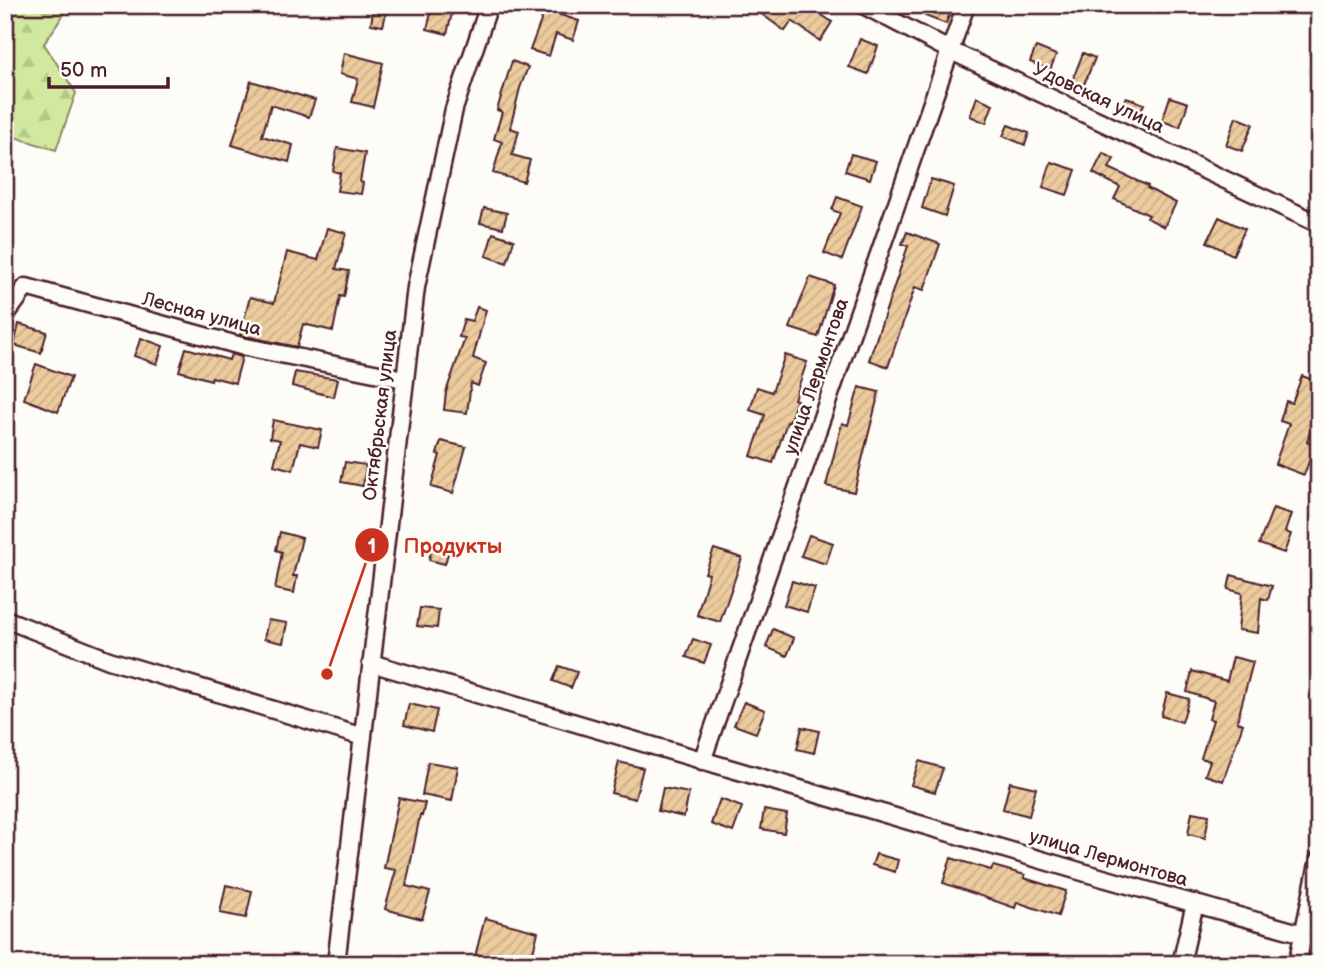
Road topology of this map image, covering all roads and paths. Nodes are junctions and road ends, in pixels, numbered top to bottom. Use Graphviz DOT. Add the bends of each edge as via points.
graph roads {
  1 [pos="489,5"];
  2 [pos="863,5"];
  3 [pos="966,5"];
  4 [pos="951,51"];
  5 [pos="1319,224"];
  6 [pos="5,316"];
  7 [pos="404,379"];
  8 [pos="5,620"];
  9 [pos="372,663"];
  10 [pos="363,737"];
  11 [pos="702,761"];
  12 [pos="1319,859"];
  13 [pos="1195,903"];
  14 [pos="1303,934"];
  15 [pos="336,964"];
  16 [pos="1181,964"];
  17 [pos="1297,964"];
  1 -- 7 [label="street, Октябрьская улица" via="454,109 416,287"];
  2 -- 4 [label="street, Удовская улица"];
  3 -- 4 [label="street, улица Лермонтова"];
  4 -- 5 [label="street, Удовская улица"];
  4 -- 11 [label="street, улица Лермонтова"];
  6 -- 7 [label="street, Лесная улица" via="26,287 241,346"];
  7 -- 9 [label="street, Октябрьская улица"];
  8 -- 10 [label="street" via="109,660"];
  9 -- 10 [label="street, Октябрьская улица"];
  9 -- 11 [label="street, улица Лермонтова"];
  10 -- 15 [label="street, Октябрьская улица"];
  11 -- 13 [label="street, улица Лермонтова"];
  12 -- 14 [label="street"];
  13 -- 14 [label="street, улица Лермонтова"];
  13 -- 16 [label="street"];
  14 -- 17 [label="street"];
}
